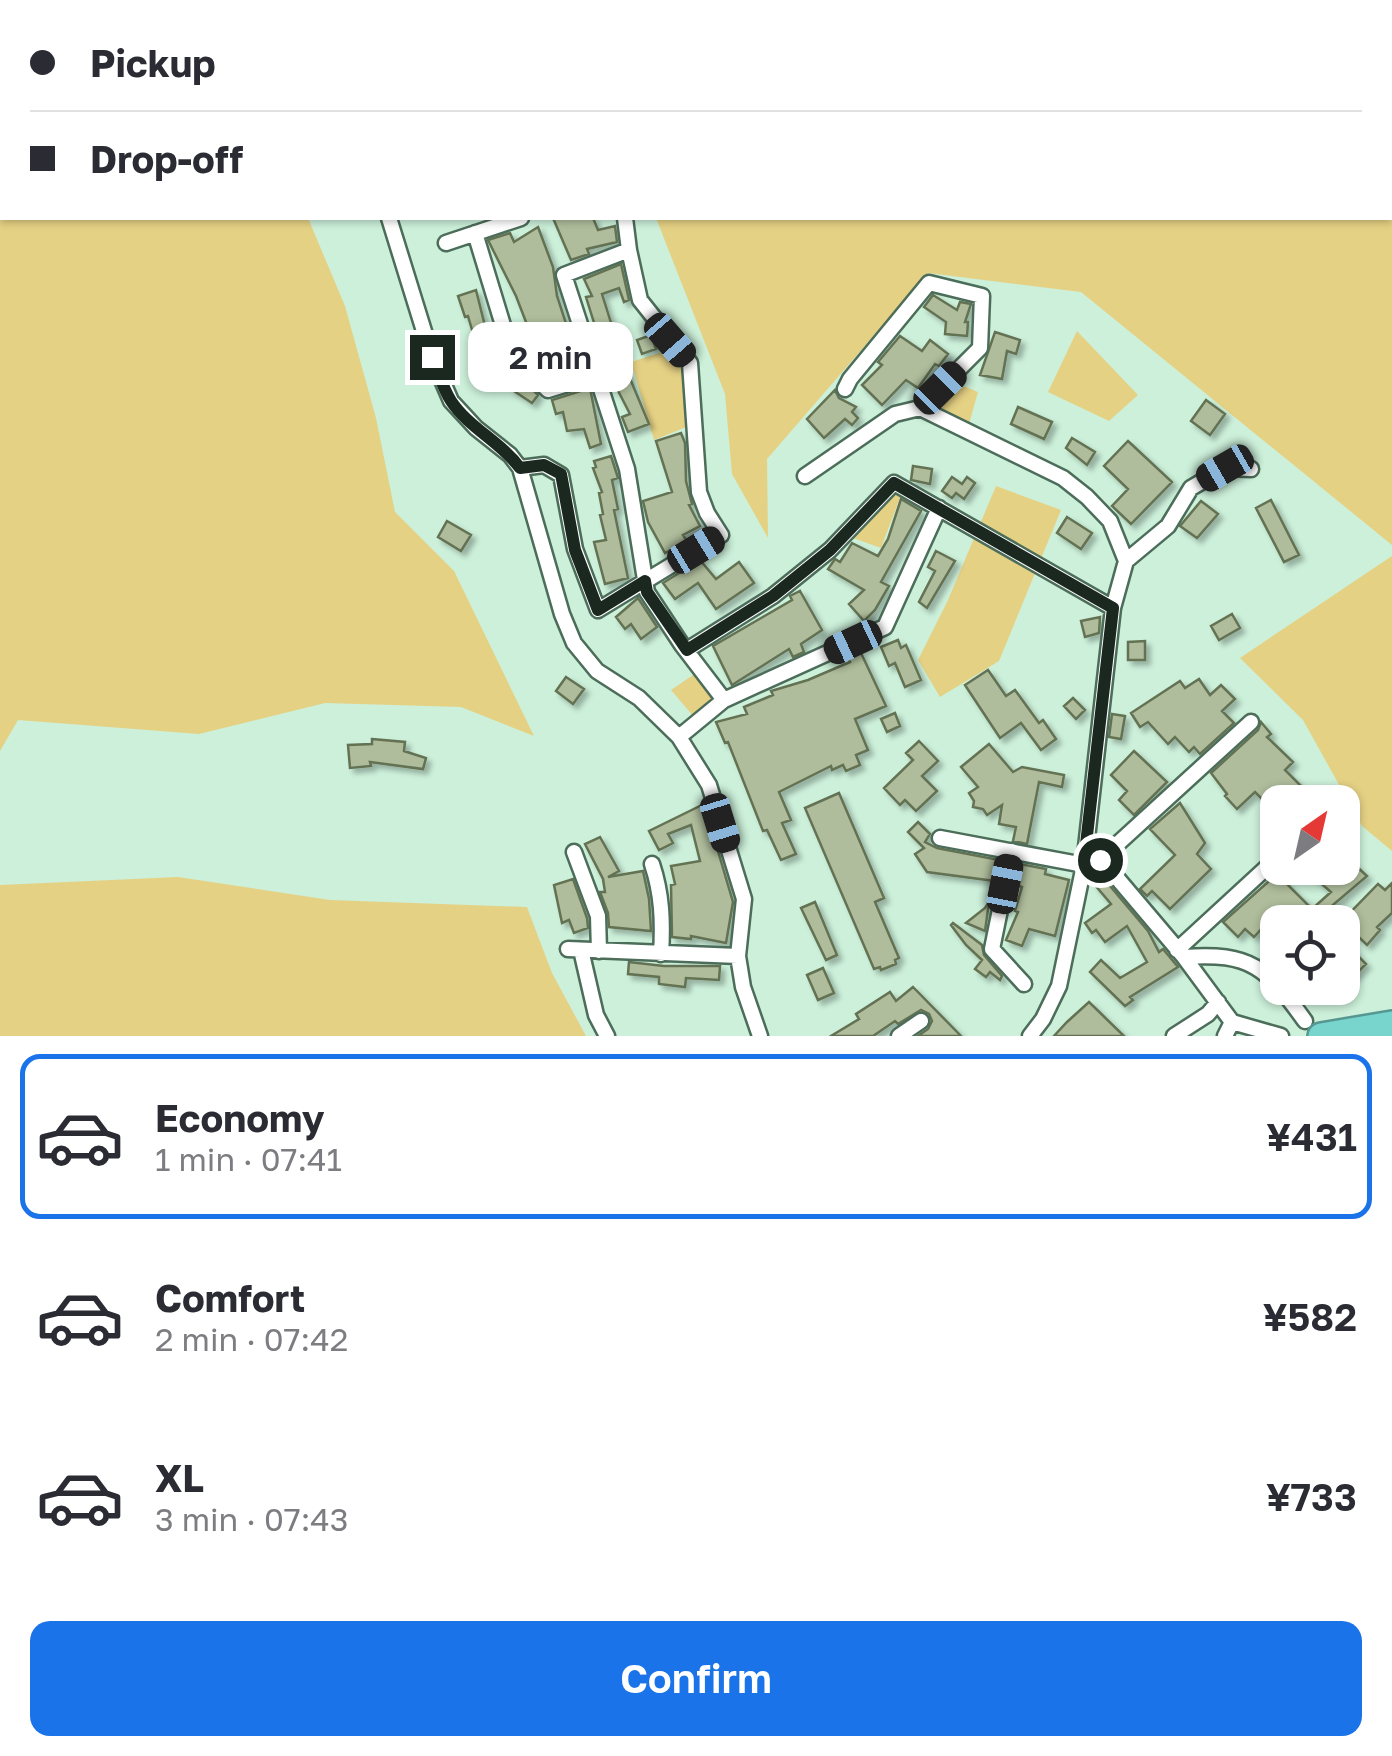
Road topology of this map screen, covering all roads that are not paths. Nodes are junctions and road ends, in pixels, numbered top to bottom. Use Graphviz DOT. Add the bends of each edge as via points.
graph roads {
  1 [pos="390,220"];
  2 [pos="515,220"];
  3 [pos="625,220"];
  4 [pos="475,233"];
  5 [pos="446,242"];
  6 [pos="628,250"];
  7 [pos="596,375"];
  8 [pos="845,390"];
  9 [pos="920,408"];
  10 [pos="520,468"];
  11 [pos="1251,469"];
  12 [pos="805,476"];
  13 [pos="939,508"];
  14 [pos="1126,561"];
  15 [pos="645,581"];
  16 [pos="1113,608"];
  17 [pos="687,650"];
  18 [pos="724,700"];
  19 [pos="1250,722"];
  20 [pos="679,737"];
  21 [pos="940,838"];
  22 [pos="1012,851"];
  23 [pos="574,852"];
  24 [pos="1085,859"];
  25 [pos="1100,860"];
  26 [pos="652,864"];
  27 [pos="1260,875"];
  28 [pos="599,951"];
  29 [pos="1181,953"];
  30 [pos="661,954"];
  31 [pos="738,956"];
  32 [pos="1024,984"];
  33 [pos="1218,1002"];
  34 [pos="921,1021"];
  35 [pos="1392,1024"];
  36 [pos="1313,1028"];
  37 [pos="1229,1029"];
  38 [pos="607,1036"];
  39 [pos="760,1036"];
  40 [pos="899,1036"];
  41 [pos="1030,1036"];
  42 [pos="1174,1036"];
  43 [pos="1282,1036"];
  1 -- 10 [label="street" via="451,401"];
  2 -- 4 [label="street"];
  3 -- 6 [label="street"];
  4 -- 5 [label="street"];
  4 -- 7 [label="street" via="512,355 548,390"];
  6 -- 7 [label="street" via="564,275"];
  6 -- 15 [label="street" via="640,300 690,363 699,492 721,534"];
  7 -- 15 [label="street" via="627,469"];
  8 -- 9 [label="street" via="929,283 982,296 980,348"];
  9 -- 12 [label="street" via="895,414"];
  9 -- 14 [label="street" via="1063,478 1110,521"];
  10 -- 15 [label="street" via="544,465 561,474 575,550 598,610"];
  10 -- 20 [label="street" via="574,644"];
  11 -- 14 [label="street" via="1225,468 1191,488 1168,526"];
  13 -- 16 [label="street"];
  13 -- 17 [label="street" via="894,483 830,550 773,596"];
  13 -- 18 [label="street" via="885,627"];
  14 -- 16 [label="street"];
  15 -- 17 [label="street"];
  16 -- 24 [label="street"];
  17 -- 18 [label="street"];
  18 -- 20 [label="street"];
  19 -- 25 [label="street"];
  20 -- 31 [label="street" via="709,784 744,899"];
  21 -- 22 [label="street"];
  22 -- 24 [label="street"];
  22 -- 32 [label="street" via="992,949"];
  23 -- 28 [label="street" via="598,916"];
  24 -- 25 [label="street"];
  24 -- 41 [label="street" via="1060,986"];
  25 -- 29 [label="street"];
  26 -- 30 [label="street" via="663,922"];
  27 -- 29 [label="street"];
  28 -- 30 [label="street"];
  28 -- 38 [label="street" via="574,949"];
  29 -- 33 [label="street"];
  29 -- 36 [label="street" via="1245,959"];
  30 -- 31 [label="street"];
  31 -- 39 [label="street"];
  33 -- 37 [label="street"];
  33 -- 42 [label="street"];
  34 -- 40 [label="street"];
  35 -- 36 [label="highway"];
  37 -- 43 [label="street"];
}
